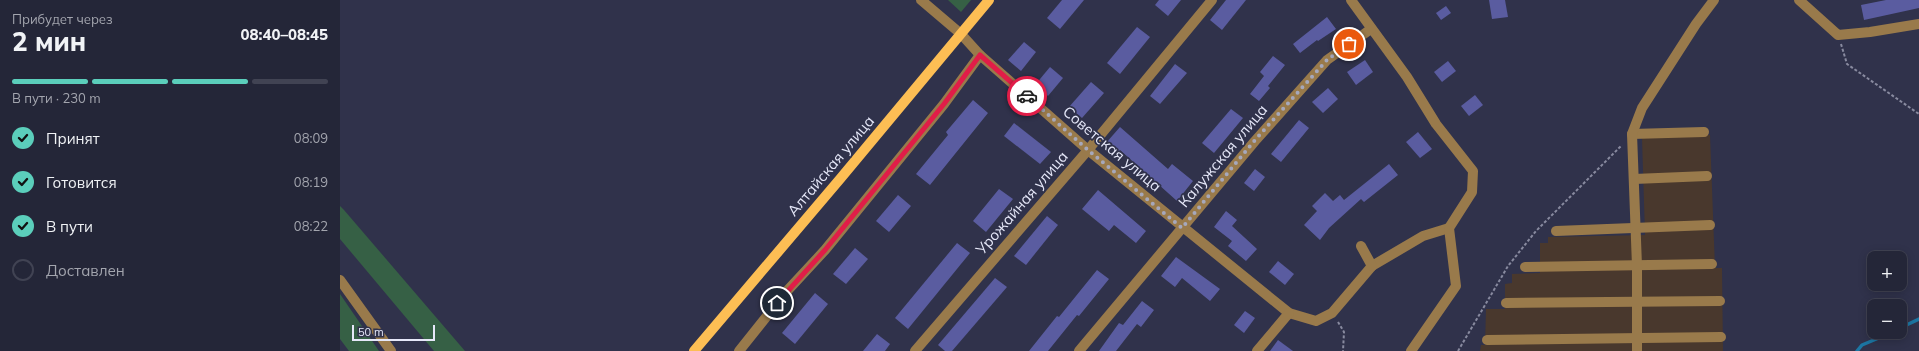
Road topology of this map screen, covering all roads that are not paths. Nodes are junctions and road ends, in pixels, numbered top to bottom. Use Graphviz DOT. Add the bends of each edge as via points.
graph roads {
  1 [pos="922,0"];
  2 [pos="989,0"];
  3 [pos="1212,0"];
  4 [pos="1351,0"];
  5 [pos="1714,0"];
  6 [pos="1799,0"];
  7 [pos="1919,24"];
  8 [pos="1370,29"];
  9 [pos="961,34"];
  10 [pos="980,55"];
  11 [pos="1704,132"];
  12 [pos="1632,134"];
  13 [pos="1088,150"];
  14 [pos="1707,176"];
  15 [pos="1634,179"];
  16 [pos="1710,225"];
  17 [pos="1182,228"];
  18 [pos="1449,228"];
  19 [pos="1635,228"];
  20 [pos="1556,231"];
  21 [pos="1360,246"];
  22 [pos="1712,264"];
  23 [pos="1372,266"];
  24 [pos="1637,266"];
  25 [pos="1525,267"];
  26 [pos="340,280"];
  27 [pos="1720,301"];
  28 [pos="1506,303"];
  29 [pos="1637,303"];
  30 [pos="1289,313"];
  31 [pos="1721,337"];
  32 [pos="1637,338"];
  33 [pos="1487,340"];
  34 [pos="391,351"];
  35 [pos="694,351"];
  36 [pos="739,351"];
  37 [pos="915,351"];
  38 [pos="1078,351"];
  39 [pos="1257,351"];
  40 [pos="1411,351"];
  41 [pos="1637,351"];
  1 -- 9 [label="street, Советская улица"];
  2 -- 9 [label="main road, Алтайская улица"];
  3 -- 13 [label="street, Урожайная улица"];
  4 -- 8 [label="street"];
  5 -- 12 [label="street" via="1642,108"];
  6 -- 7 [label="street" via="1838,35"];
  8 -- 17 [label="street, Калужская улица" via="1327,60 1255,140"];
  8 -- 18 [label="street" via="1387,49 1436,124 1473,171 1472,192"];
  9 -- 10 [label="street, Советская улица"];
  9 -- 35 [label="main road, Алтайская улица"];
  10 -- 13 [label="street, Советская улица"];
  10 -- 36 [label="street" via="944,104"];
  11 -- 12 [label="street"];
  12 -- 15 [label="street"];
  13 -- 17 [label="street, Советская улица"];
  13 -- 37 [label="street, Урожайная улица"];
  14 -- 15 [label="street"];
  15 -- 19 [label="street"];
  16 -- 19 [label="street"];
  17 -- 30 [label="street, Советская улица"];
  17 -- 38 [label="street, Калужская улица"];
  18 -- 23 [label="street" via="1423,236"];
  18 -- 40 [label="street" via="1456,286"];
  19 -- 20 [label="street"];
  19 -- 24 [label="street"];
  21 -- 23 [label="street"];
  22 -- 24 [label="street"];
  23 -- 30 [label="street" via="1332,313 1316,320"];
  24 -- 25 [label="street"];
  24 -- 29 [label="street"];
  26 -- 34 [label="street"];
  27 -- 29 [label="street"];
  28 -- 29 [label="street"];
  29 -- 32 [label="street"];
  30 -- 39 [label="street"];
  31 -- 32 [label="street"];
  32 -- 33 [label="street"];
  32 -- 41 [label="street"];
}
